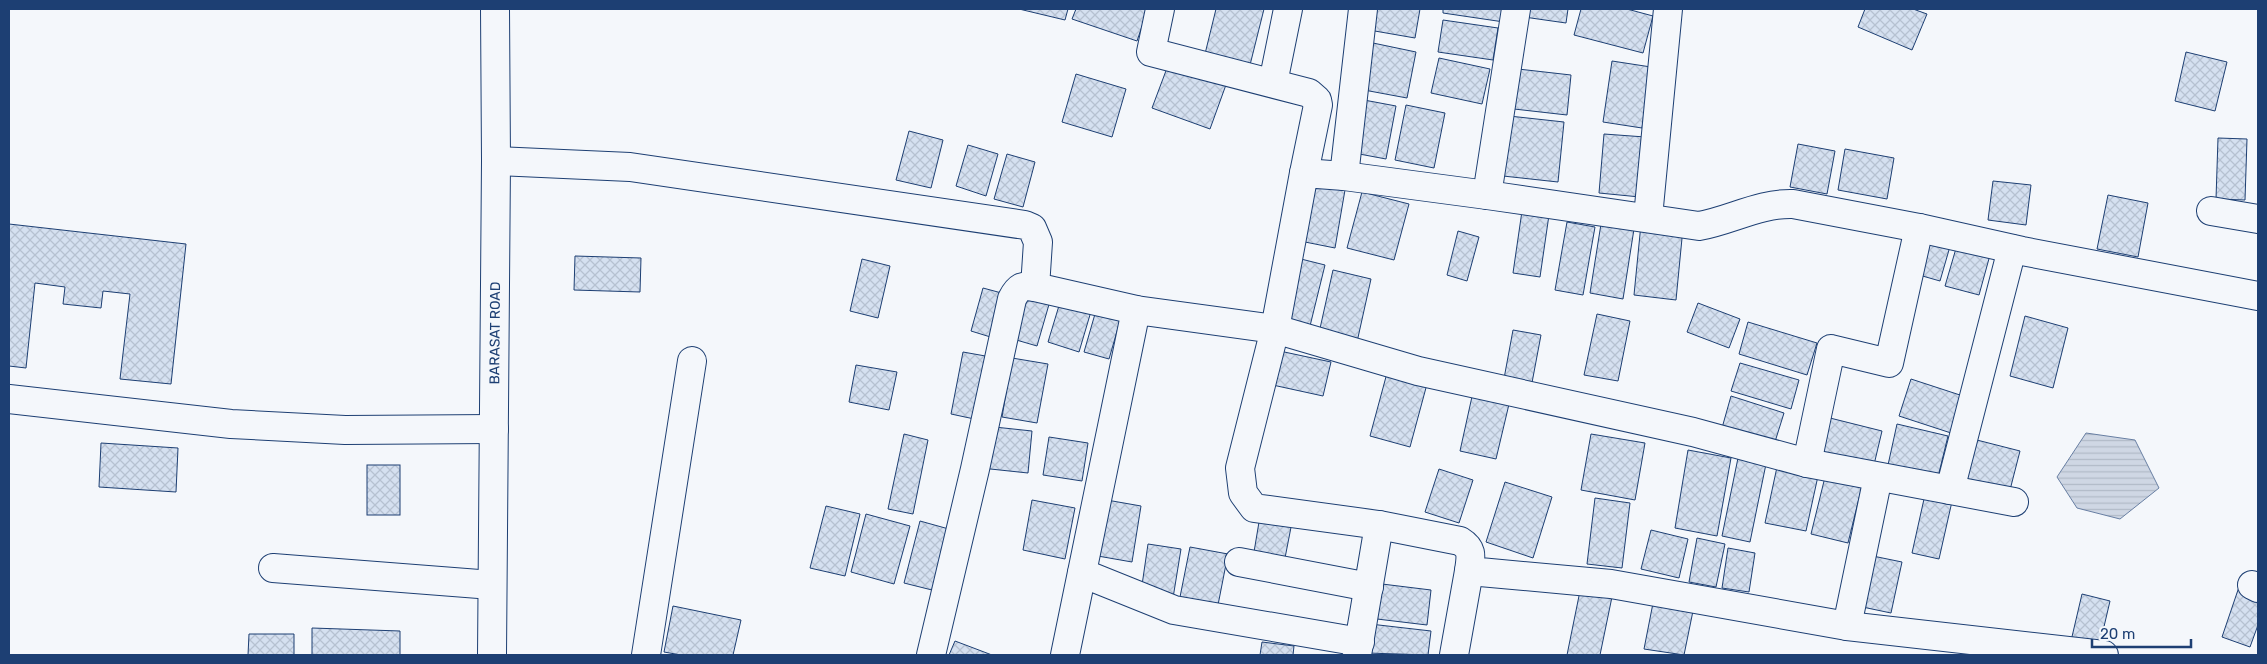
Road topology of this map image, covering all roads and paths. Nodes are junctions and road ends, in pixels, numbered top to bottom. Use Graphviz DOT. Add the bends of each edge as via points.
graph roads {
  1 [pos="495,9"];
  2 [pos="1160,9"];
  3 [pos="1288,9"];
  4 [pos="1362,9"];
  5 [pos="1516,9"];
  6 [pos="1668,9"];
  7 [pos="1273,83"];
  8 [pos="496,161"];
  9 [pos="1304,173"];
  10 [pos="1344,176"];
  11 [pos="1487,195"];
  12 [pos="2210,211"];
  13 [pos="1648,217"];
  14 [pos="2258,219"];
  15 [pos="1919,228"];
  16 [pos="2012,249"];
  17 [pos="1035,287"];
  18 [pos="2258,296"];
  19 [pos="1136,310"];
  20 [pos="1275,329"];
  21 [pos="692,361"];
  22 [pos="9,399"];
  23 [pos="494,430"];
  24 [pos="1808,464"];
  25 [pos="1878,477"];
  26 [pos="1950,490"];
  27 [pos="2014,502"];
  28 [pos="1379,525"];
  29 [pos="1239,562"];
  30 [pos="273,568"];
  31 [pos="1469,570"];
  32 [pos="1082,573"];
  33 [pos="492,585"];
  34 [pos="1369,587"];
  35 [pos="1847,626"];
  36 [pos="1358,649"];
  37 [pos="492,655"];
  38 [pos="646,655"];
  39 [pos="931,655"];
  40 [pos="1065,655"];
  41 [pos="1454,655"];
  42 [pos="2104,655"];
  1 -- 8 [label="street, BARASAT ROAD"];
  2 -- 7 [label="street" via="1152,52"];
  3 -- 7 [label="street"];
  4 -- 10 [label="street"];
  5 -- 11 [label="street"];
  6 -- 13 [label="street"];
  7 -- 9 [label="street" via="1309,93 1317,100"];
  8 -- 17 [label="street" via="630,167 1025,225 1032,228 1038,242"];
  8 -- 23 [label="street, BARASAT ROAD"];
  9 -- 10 [label="street"];
  9 -- 20 [label="street"];
  10 -- 11 [label="street"];
  11 -- 13 [label="street"];
  12 -- 14 [label="street"];
  13 -- 15 [label="street" via="1699,226 1760,206 1785,204"];
  15 -- 16 [label="street"];
  15 -- 24 [label="street" via="1889,363 1831,349"];
  16 -- 18 [label="street"];
  16 -- 26 [label="street"];
  17 -- 19 [label="street"];
  17 -- 39 [label="street" via="1019,287 1012,299"];
  19 -- 20 [label="street"];
  19 -- 32 [label="street"];
  20 -- 24 [label="street" via="1418,371 1693,432"];
  20 -- 28 [label="street" via="1240,468 1243,493 1254,508"];
  21 -- 38 [label="street"];
  22 -- 23 [label="street" via="231,424 345,430"];
  23 -- 33 [label="street, BARASAT ROAD"];
  24 -- 25 [label="street"];
  25 -- 26 [label="street"];
  25 -- 35 [label="street"];
  26 -- 27 [label="street"];
  28 -- 31 [label="street" via="1460,541 1470,547 1472,553"];
  28 -- 34 [label="street"];
  29 -- 34 [label="street"];
  30 -- 33 [label="street"];
  31 -- 35 [label="street" via="1611,584"];
  31 -- 41 [label="street"];
  32 -- 36 [label="street" via="1174,610"];
  32 -- 40 [label="street"];
  33 -- 37 [label="street, BARASAT ROAD"];
  34 -- 36 [label="street"];
  35 -- 42 [label="street"];
}
